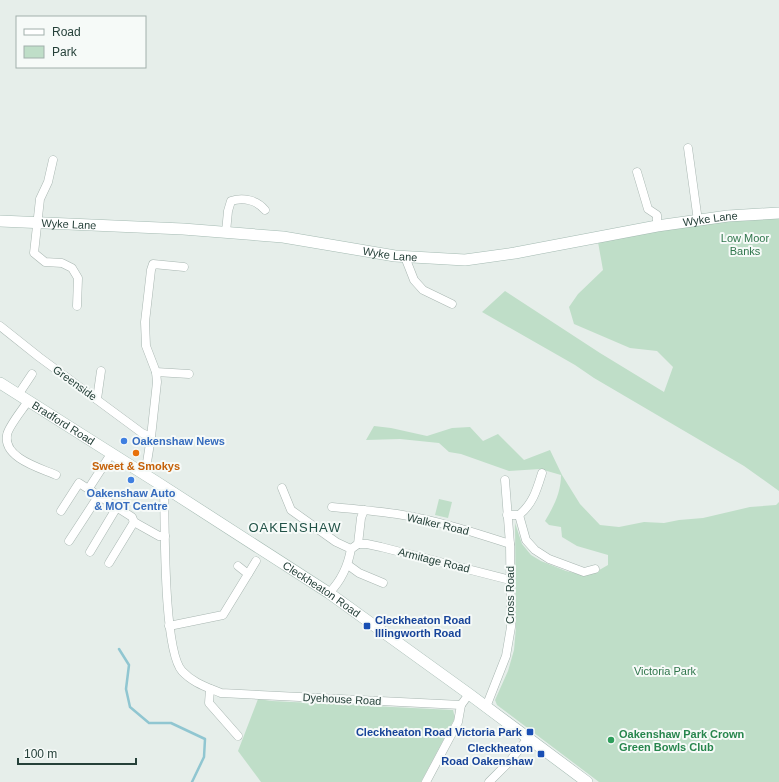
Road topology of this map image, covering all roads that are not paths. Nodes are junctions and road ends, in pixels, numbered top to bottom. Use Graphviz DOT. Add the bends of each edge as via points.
graph roads {
  1 [pos="688,148"];
  2 [pos="53,160"];
  3 [pos="637,172"];
  4 [pos="265,210"];
  5 [pos="779,214"];
  6 [pos="0,221"];
  7 [pos="698,221"];
  8 [pos="37,223"];
  9 [pos="657,226"];
  10 [pos="226,232"];
  11 [pos="405,257"];
  12 [pos="184,267"];
  13 [pos="452,304"];
  14 [pos="77,306"];
  15 [pos="0,327"];
  16 [pos="101,371"];
  17 [pos="156,372"];
  18 [pos="32,374"];
  19 [pos="189,374"];
  20 [pos="0,383"];
  21 [pos="18,395"];
  22 [pos="97,399"];
  23 [pos="28,401"];
  24 [pos="151,437"];
  25 [pos="111,454"];
  26 [pos="127,463"];
  27 [pos="542,473"];
  28 [pos="56,474"];
  29 [pos="145,475"];
  30 [pos="505,480"];
  31 [pos="164,487"];
  32 [pos="89,488"];
  33 [pos="282,488"];
  34 [pos="99,495"];
  35 [pos="117,507"];
  36 [pos="332,507"];
  37 [pos="364,510"];
  38 [pos="61,511"];
  39 [pos="507,515"];
  40 [pos="520,515"];
  41 [pos="134,522"];
  42 [pos="165,536"];
  43 [pos="69,541"];
  44 [pos="510,544"];
  45 [pos="355,546"];
  46 [pos="90,552"];
  47 [pos="256,561"];
  48 [pos="109,563"];
  49 [pos="348,565"];
  50 [pos="238,566"];
  51 [pos="595,570"];
  52 [pos="248,574"];
  53 [pos="510,580"];
  54 [pos="383,583"];
  55 [pos="328,593"];
  56 [pos="169,626"];
  57 [pos="210,689"];
  58 [pos="469,694"];
  59 [pos="461,705"];
  60 [pos="486,707"];
  61 [pos="238,736"];
  62 [pos="528,738"];
  63 [pos="426,782"];
  64 [pos="489,782"];
  65 [pos="587,782"];
  1 -- 7 [label="street"];
  2 -- 8 [label="street" via="48,182 40,198"];
  3 -- 9 [label="street" via="648,209 656,215"];
  4 -- 10 [label="street" via="258,202 231,201"];
  5 -- 7 [label="street, Wyke Lane" via="728,216"];
  6 -- 8 [label="street, Wyke Lane"];
  7 -- 9 [label="street, Wyke Lane"];
  8 -- 10 [label="street, Wyke Lane"];
  8 -- 14 [label="street" via="34,253 44,262 62,263 72,268 78,278"];
  9 -- 11 [label="street, Wyke Lane" via="481,259"];
  10 -- 11 [label="street, Wyke Lane" via="284,237"];
  11 -- 13 [label="street" via="414,280 423,290"];
  12 -- 17 [label="street" via="153,264 145,322 146,346"];
  15 -- 22 [label="street, Greenside"];
  16 -- 22 [label="street"];
  17 -- 19 [label="street"];
  17 -- 24 [label="street" via="158,382"];
  18 -- 21 [label="street"];
  20 -- 21 [label="street, Bradford Road"];
  21 -- 23 [label="street, Bradford Road"];
  22 -- 24 [label="street, Greenside"];
  23 -- 25 [label="street, Bradford Road"];
  23 -- 28 [label="street" via="6,434 7,446 14,455"];
  24 -- 29 [label="street"];
  25 -- 26 [label="street, Bradford Road"];
  25 -- 32 [label="street"];
  26 -- 29 [label="street, Cleckheaton Road"];
  27 -- 40 [label="street" via="534,496 527,509"];
  29 -- 31 [label="street, Cleckheaton Road"];
  30 -- 39 [label="street, Cross Road"];
  31 -- 42 [label="street, Dyehouse Road"];
  31 -- 55 [label="street, Cleckheaton Road"];
  32 -- 34 [label="street"];
  32 -- 38 [label="street" via="79,483"];
  33 -- 45 [label="street" via="291,510 336,542"];
  34 -- 35 [label="street"];
  34 -- 43 [label="street"];
  35 -- 41 [label="street" via="132,517"];
  35 -- 46 [label="street"];
  36 -- 37 [label="street, Walker Road"];
  37 -- 44 [label="street, Walker Road" via="455,526"];
  37 -- 45 [label="street"];
  39 -- 40 [label="street"];
  39 -- 44 [label="street, Cross Road"];
  40 -- 51 [label="street" via="526,540 535,550 549,559 577,570"];
  41 -- 42 [label="street" via="158,536"];
  41 -- 48 [label="street"];
  42 -- 56 [label="street, Dyehouse Road"];
  44 -- 53 [label="street, Cross Road"];
  45 -- 49 [label="street"];
  45 -- 53 [label="street, Armitage Road" via="367,544 381,547"];
  47 -- 52 [label="street"];
  49 -- 54 [label="street" via="358,573"];
  49 -- 55 [label="street"];
  50 -- 52 [label="street"];
  52 -- 56 [label="street" via="223,615"];
  53 -- 60 [label="street, Cross Road" via="511,627 506,656"];
  55 -- 58 [label="street, Cleckheaton Road"];
  56 -- 57 [label="street, Dyehouse Road" via="181,670 195,683"];
  57 -- 59 [label="street, Dyehouse Road" via="221,693"];
  57 -- 61 [label="street" via="209,703"];
  58 -- 59 [label="street"];
  58 -- 60 [label="street, Cleckheaton Road"];
  59 -- 63 [label="street" via="458,722"];
  60 -- 62 [label="street, Cleckheaton Road"];
  62 -- 64 [label="street"];
  62 -- 65 [label="street, Cleckheaton Road"];
}
